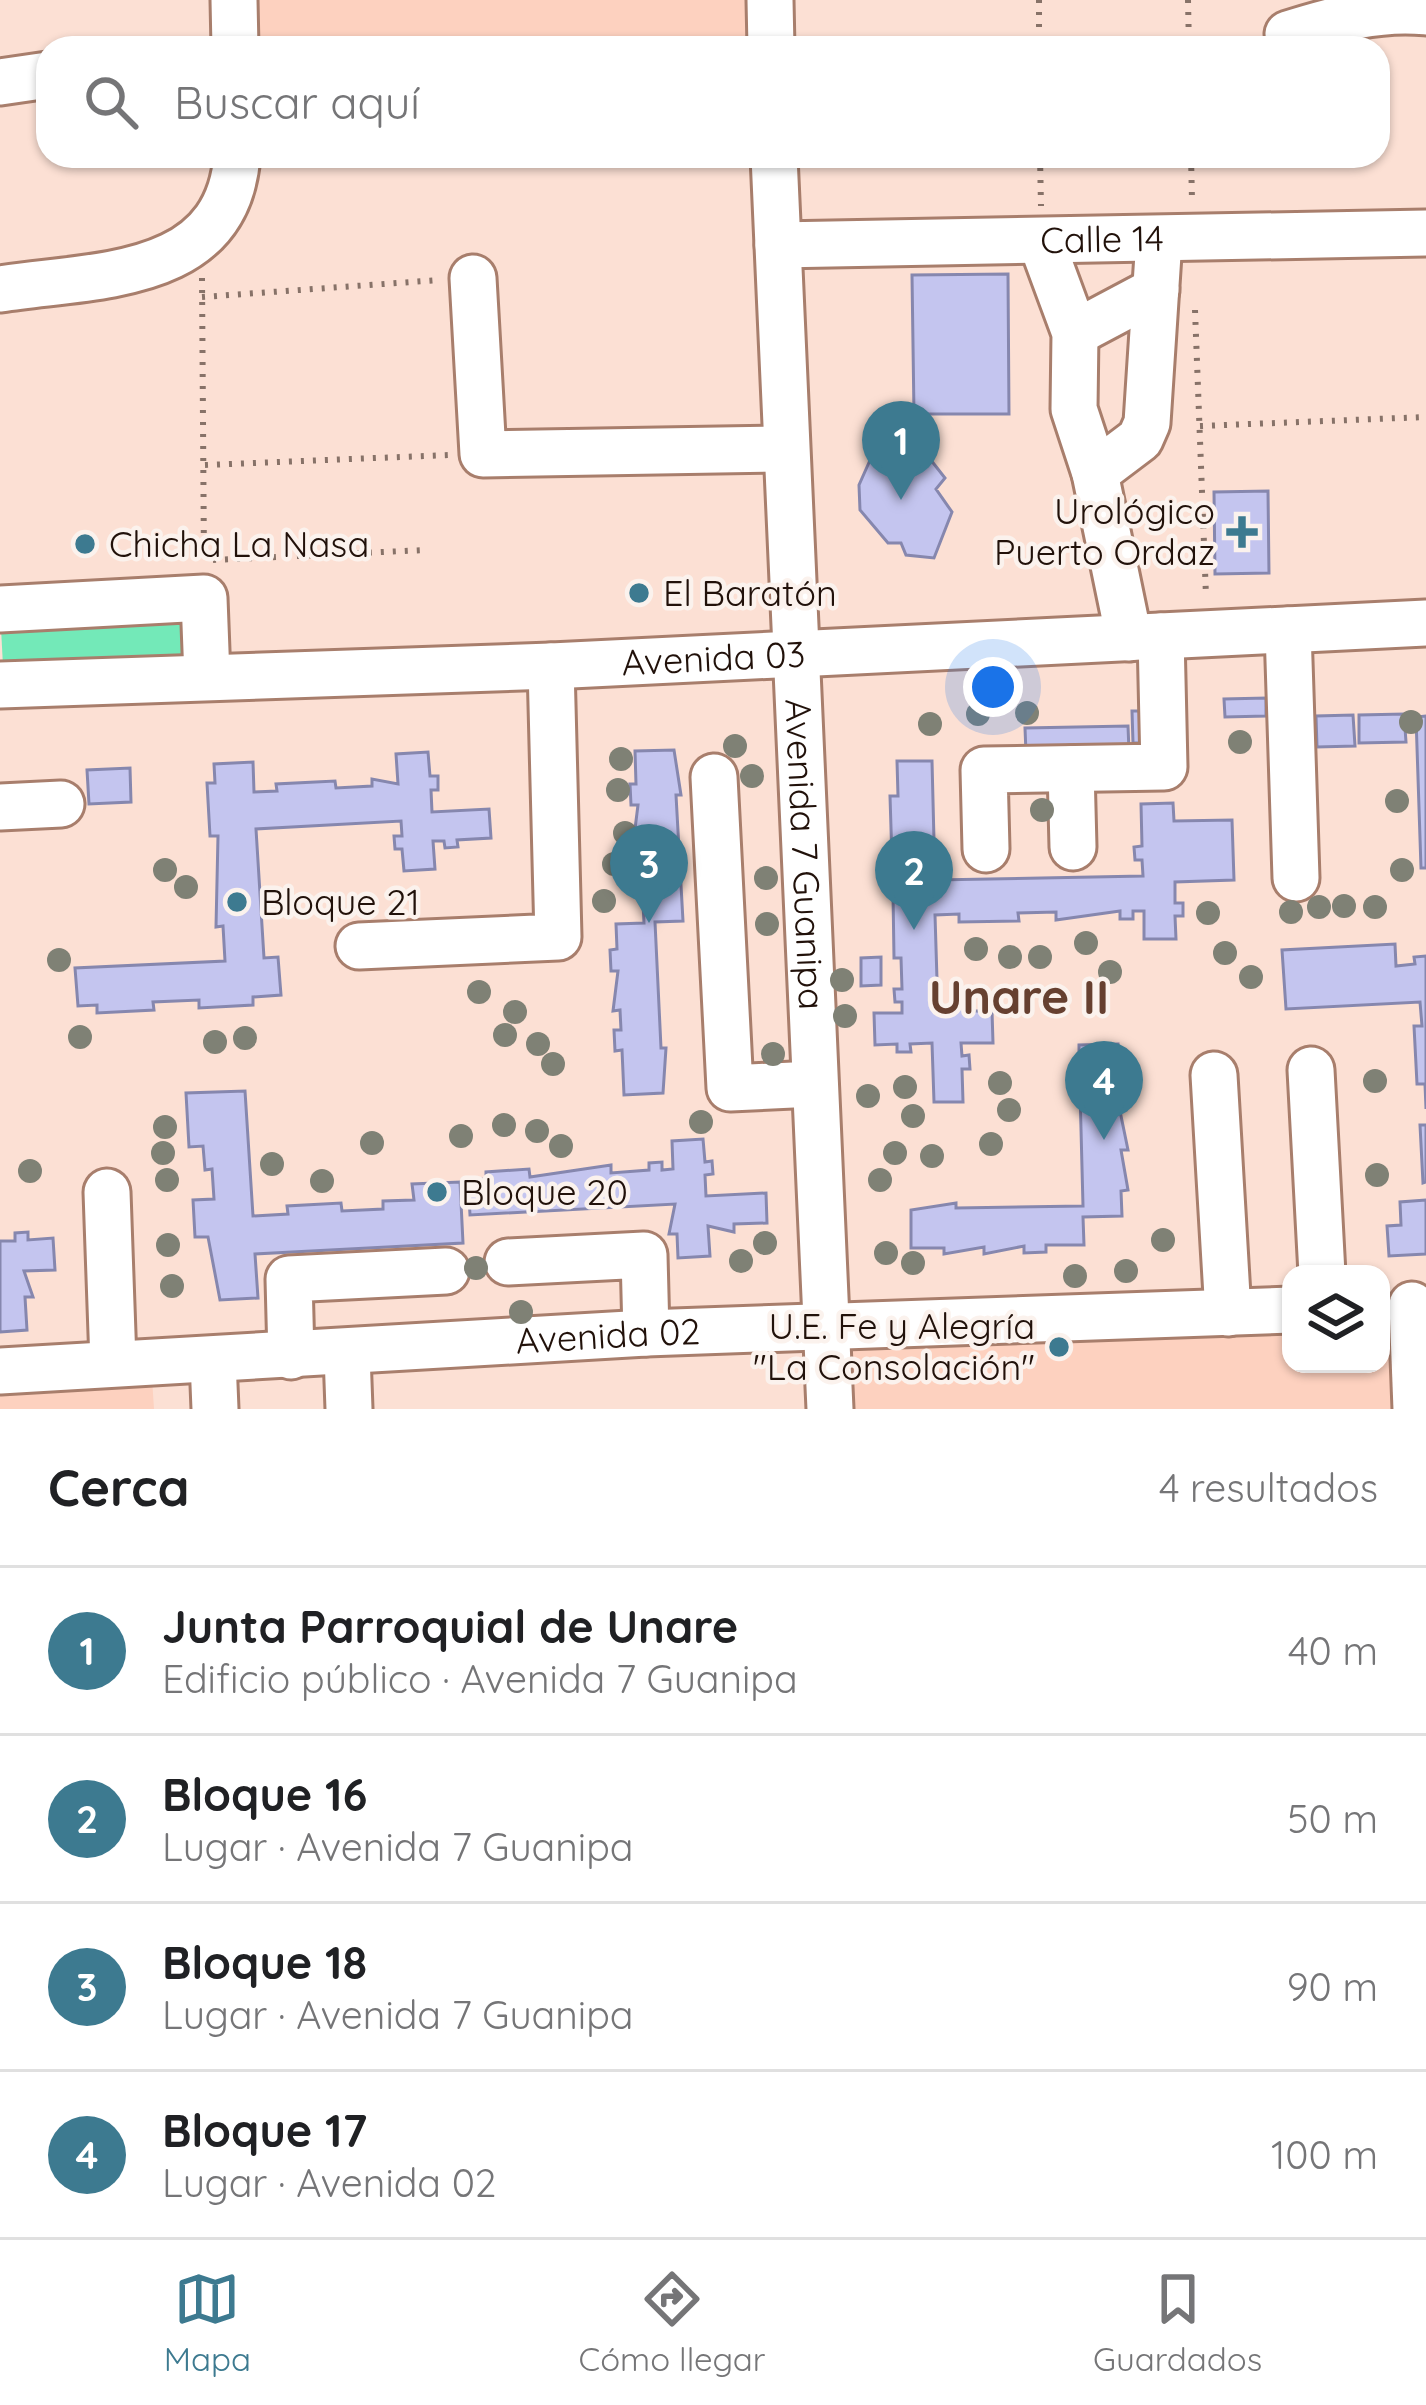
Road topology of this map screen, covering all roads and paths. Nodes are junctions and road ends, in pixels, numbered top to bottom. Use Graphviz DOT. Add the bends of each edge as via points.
graph roads {
  1 [pos="234,0"];
  2 [pos="770,0"];
  3 [pos="1039,0"];
  4 [pos="1188,0"];
  5 [pos="1426,12"];
  6 [pos="1288,34"];
  7 [pos="235,36"];
  8 [pos="771,36"];
  9 [pos="1039,36"];
  10 [pos="1189,36"];
  11 [pos="36,77"];
  12 [pos="0,82"];
  13 [pos="234,168"];
  14 [pos="775,168"];
  15 [pos="1040,168"];
  16 [pos="1426,233"];
  17 [pos="1159,239"];
  18 [pos="202,240"];
  19 [pos="1041,241"];
  20 [pos="778,245"];
  21 [pos="473,278"];
  22 [pos="0,289"];
  23 [pos="202,298"];
  24 [pos="1176,299"];
  25 [pos="1075,333"];
  26 [pos="1426,417"];
  27 [pos="1200,426"];
  28 [pos="784,449"];
  29 [pos="483,454"];
  30 [pos="203,465"];
  31 [pos="1095,473"];
  32 [pos="425,550"];
  33 [pos="204,579"];
  34 [pos="0,609"];
  35 [pos="1426,623"];
  36 [pos="1288,630"];
  37 [pos="1208,634"];
  38 [pos="1145,637"];
  39 [pos="793,655"];
  40 [pos="551,666"];
  41 [pos="207,677"];
  42 [pos="0,686"];
  43 [pos="1071,769"];
  44 [pos="714,777"];
  45 [pos="61,804"];
  46 [pos="0,807"];
  47 [pos="1073,847"];
  48 [pos="986,849"];
  49 [pos="1296,878"];
  50 [pos="358,946"];
  51 [pos="1311,1070"];
  52 [pos="1214,1075"];
  53 [pos="814,1084"];
  54 [pos="107,1192"];
  55 [pos="508,1262"];
  56 [pos="1322,1265"];
  57 [pos="446,1271"];
  58 [pos="1406,1306"];
  59 [pos="1282,1310"];
  60 [pos="1228,1313"];
  61 [pos="826,1330"];
  62 [pos="646,1333"];
  63 [pos="346,1354"];
  64 [pos="291,1356"];
  65 [pos="213,1360"];
  66 [pos="113,1362"];
  67 [pos="0,1371"];
  68 [pos="215,1409"];
  69 [pos="350,1409"];
  70 [pos="830,1409"];
  71 [pos="1416,1409"];
  1 -- 7 [label="street"];
  2 -- 8 [label="street"];
  3 -- 9 [label="path"];
  4 -- 10 [label="path"];
  5 -- 6 [label="street" via="1342,17"];
  11 -- 12 [label="street"];
  13 -- 18 [label="street" via="226,203"];
  14 -- 20 [label="street, Avenida 7 Guanipa"];
  15 -- 19 [label="path"];
  16 -- 17 [label="street, Calle 14"];
  17 -- 19 [label="street, Calle 14"];
  17 -- 24 [label="street"];
  18 -- 22 [label="street" via="131,269"];
  18 -- 23 [label="path"];
  19 -- 20 [label="street, Calle 14"];
  19 -- 25 [label="street"];
  20 -- 28 [label="street, Avenida 7 Guanipa"];
  21 -- 23 [label="path"];
  21 -- 29 [label="street"];
  23 -- 30 [label="path"];
  24 -- 25 [label="street"];
  24 -- 27 [label="path"];
  24 -- 31 [label="street" via="1140,439"];
  25 -- 31 [label="street" via="1074,409"];
  26 -- 27 [label="path"];
  27 -- 37 [label="path"];
  28 -- 29 [label="street"];
  28 -- 39 [label="street, Avenida 7 Guanipa"];
  29 -- 30 [label="path"];
  30 -- 33 [label="path"];
  31 -- 38 [label="street"];
  32 -- 33 [label="path"];
  33 -- 34 [label="street"];
  33 -- 41 [label="street"];
  35 -- 36 [label="street, Avenida 03"];
  36 -- 37 [label="street, Avenida 03"];
  36 -- 49 [label="street"];
  37 -- 38 [label="street, Avenida 03"];
  38 -- 39 [label="street, Avenida 03"];
  38 -- 43 [label="street" via="1164,767"];
  39 -- 40 [label="street, Avenida 03"];
  39 -- 53 [label="street, Avenida 7 Guanipa"];
  40 -- 41 [label="street, Avenida 03"];
  40 -- 50 [label="street" via="558,937"];
  41 -- 42 [label="street, Avenida 03"];
  43 -- 47 [label="street"];
  43 -- 48 [label="street" via="984,770"];
  44 -- 53 [label="street" via="730,1088"];
  45 -- 46 [label="street"];
  51 -- 56 [label="street"];
  52 -- 60 [label="street"];
  53 -- 61 [label="street, Avenida 7 Guanipa"];
  54 -- 66 [label="street"];
  55 -- 62 [label="street" via="644,1255"];
  57 -- 64 [label="street" via="289,1279"];
  58 -- 71 [label="street"];
  59 -- 60 [label="street, Avenida 02"];
  60 -- 61 [label="street, Avenida 02"];
  61 -- 62 [label="street, Avenida 02"];
  61 -- 70 [label="street, Avenida 7 Guanipa"];
  62 -- 63 [label="street, Avenida 02"];
  63 -- 64 [label="street, Avenida 02"];
  63 -- 69 [label="street"];
  64 -- 65 [label="street, Avenida 02"];
  65 -- 66 [label="street, Avenida 02"];
  65 -- 68 [label="street"];
  66 -- 67 [label="street, Avenida 02"];
}
